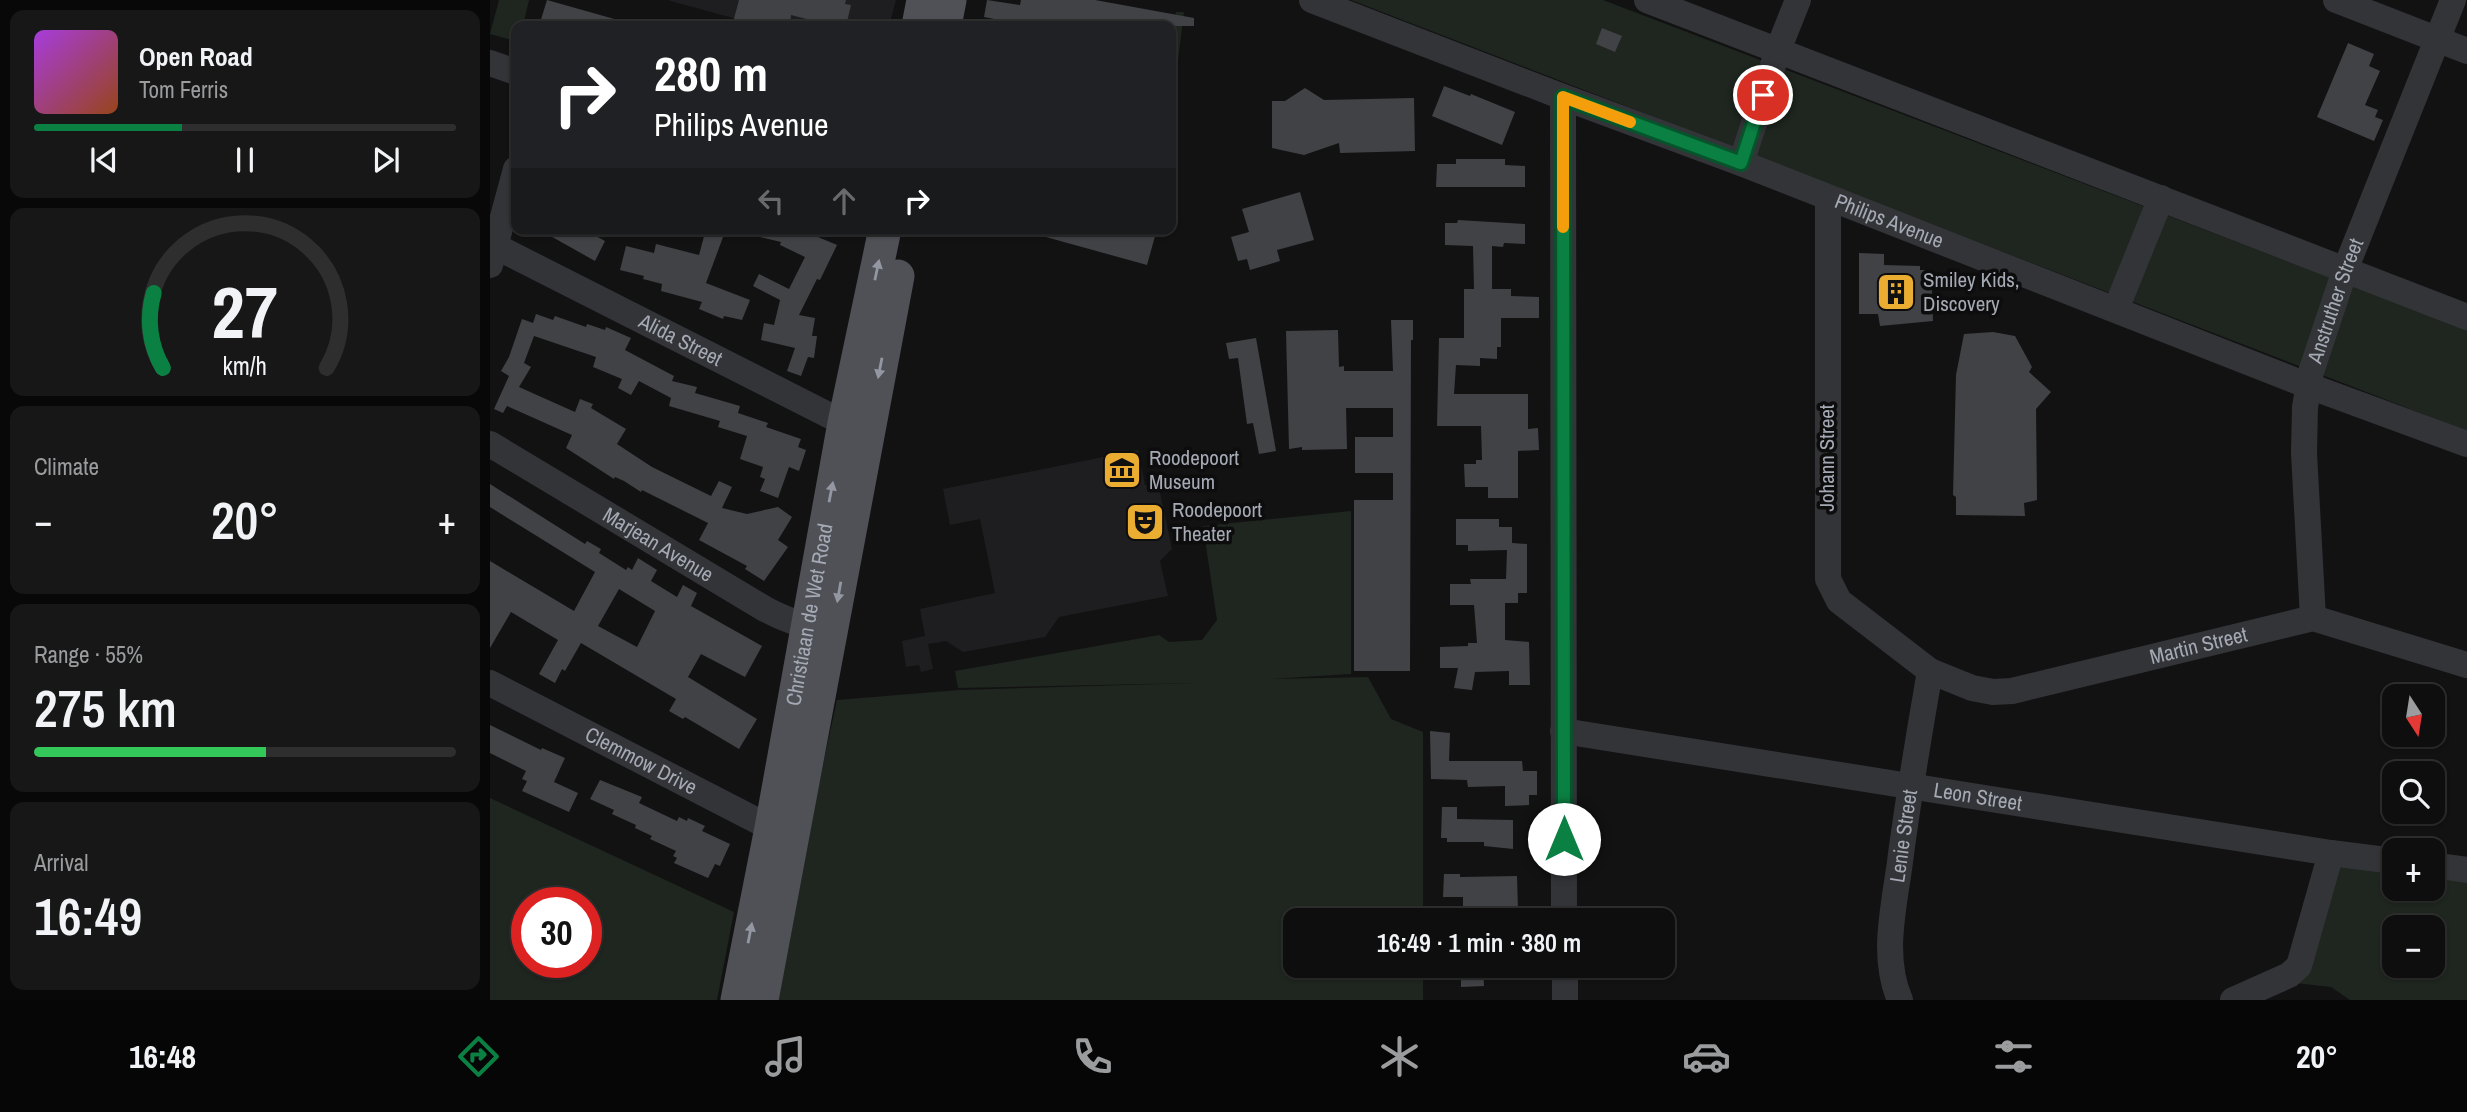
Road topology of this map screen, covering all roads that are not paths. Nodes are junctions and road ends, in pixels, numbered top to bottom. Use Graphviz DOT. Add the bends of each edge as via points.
graph roads {
  1 [pos="923,0"];
  2 [pos="950,0"];
  3 [pos="1312,0"];
  4 [pos="1647,0"];
  5 [pos="1798,0"];
  6 [pos="2336,0"];
  7 [pos="2454,0"];
  8 [pos="919,21"];
  9 [pos="946,21"];
  10 [pos="2438,40"];
  11 [pos="1778,50"];
  12 [pos="2467,51"];
  13 [pos="490,63"];
  14 [pos="511,70"];
  15 [pos="1563,97"];
  16 [pos="1741,163"];
  17 [pos="511,188"];
  18 [pos="1828,198"];
  19 [pos="2161,198"];
  20 [pos="884,235"];
  21 [pos="905,235"];
  22 [pos="493,256"];
  23 [pos="2345,270"];
  24 [pos="2116,309"];
  25 [pos="2467,317"];
  26 [pos="2309,386"];
  27 [pos="857,425"];
  28 [pos="490,444"];
  29 [pos="2467,444"];
  30 [pos="2313,618"];
  31 [pos="819,627"];
  32 [pos="2467,665"];
  33 [pos="1930,671"];
  34 [pos="490,683"];
  35 [pos="1563,732"];
  36 [pos="1909,785"];
  37 [pos="782,833"];
  38 [pos="2331,853"];
  39 [pos="2382,859"];
  40 [pos="2445,867"];
  41 [pos="2467,870"];
  42 [pos="1564,908"];
  43 [pos="1564,978"];
  44 [pos="737,1000"];
  45 [pos="762,1000"];
  46 [pos="1565,1000"];
  47 [pos="1900,1000"];
  48 [pos="2234,1000"];
  1 -- 8 [label="main road"];
  2 -- 9 [label="main road"];
  3 -- 15 [label="street, Philips Avenue"];
  4 -- 11 [label="street"];
  5 -- 11 [label="street"];
  6 -- 10 [label="street"];
  7 -- 10 [label="street, Anstruther Street"];
  10 -- 12 [label="street"];
  10 -- 23 [label="street, Anstruther Street"];
  11 -- 16 [label="street"];
  11 -- 19 [label="street"];
  13 -- 14 [label="street"];
  15 -- 16 [label="street, Philips Avenue"];
  15 -- 35 [label="street"];
  16 -- 18 [label="street, Philips Avenue"];
  17 -- 22 [label="street"];
  18 -- 24 [label="street, Philips Avenue"];
  18 -- 33 [label="street, Johann Street" via="1828,579 1839,601"];
  19 -- 23 [label="street"];
  19 -- 24 [label="street"];
  27 -- 20 [label="main road, Christiaan de Wet Road, one-way"];
  21 -- 27 [label="main road, Christiaan de Wet Road, one-way"];
  22 -- 27 [label="street, Alida Street"];
  23 -- 25 [label="street"];
  23 -- 26 [label="street, Anstruther Street"];
  24 -- 26 [label="street, Philips Avenue"];
  26 -- 29 [label="street, Philips Avenue"];
  26 -- 30 [label="street, Anstruther Street" via="2304,472"];
  27 -- 31 [label="main road, Christiaan de Wet Road"];
  28 -- 31 [label="street, Marjean Avenue" via="765,609 786,620"];
  30 -- 32 [label="street"];
  30 -- 33 [label="street, Martin Street" via="2012,691 1972,688"];
  31 -- 37 [label="main road, Christiaan de Wet Road"];
  33 -- 36 [label="street, Lenie Street"];
  34 -- 37 [label="street, Clemmow Drive"];
  35 -- 36 [label="street, Leon Street"];
  35 -- 42 [label="street"];
  36 -- 38 [label="street, Leon Street"];
  36 -- 47 [label="street, Lenie Street" via="1891,935 1890,971"];
  44 -- 37 [label="main road, Christiaan de Wet Road, one-way"];
  37 -- 45 [label="main road, Christiaan de Wet Road"];
  38 -- 39 [label="street, Leon Street"];
  38 -- 48 [label="street" via="2299,966"];
  40 -- 41 [label="street"];
  43 -- 46 [label="street"];
}
